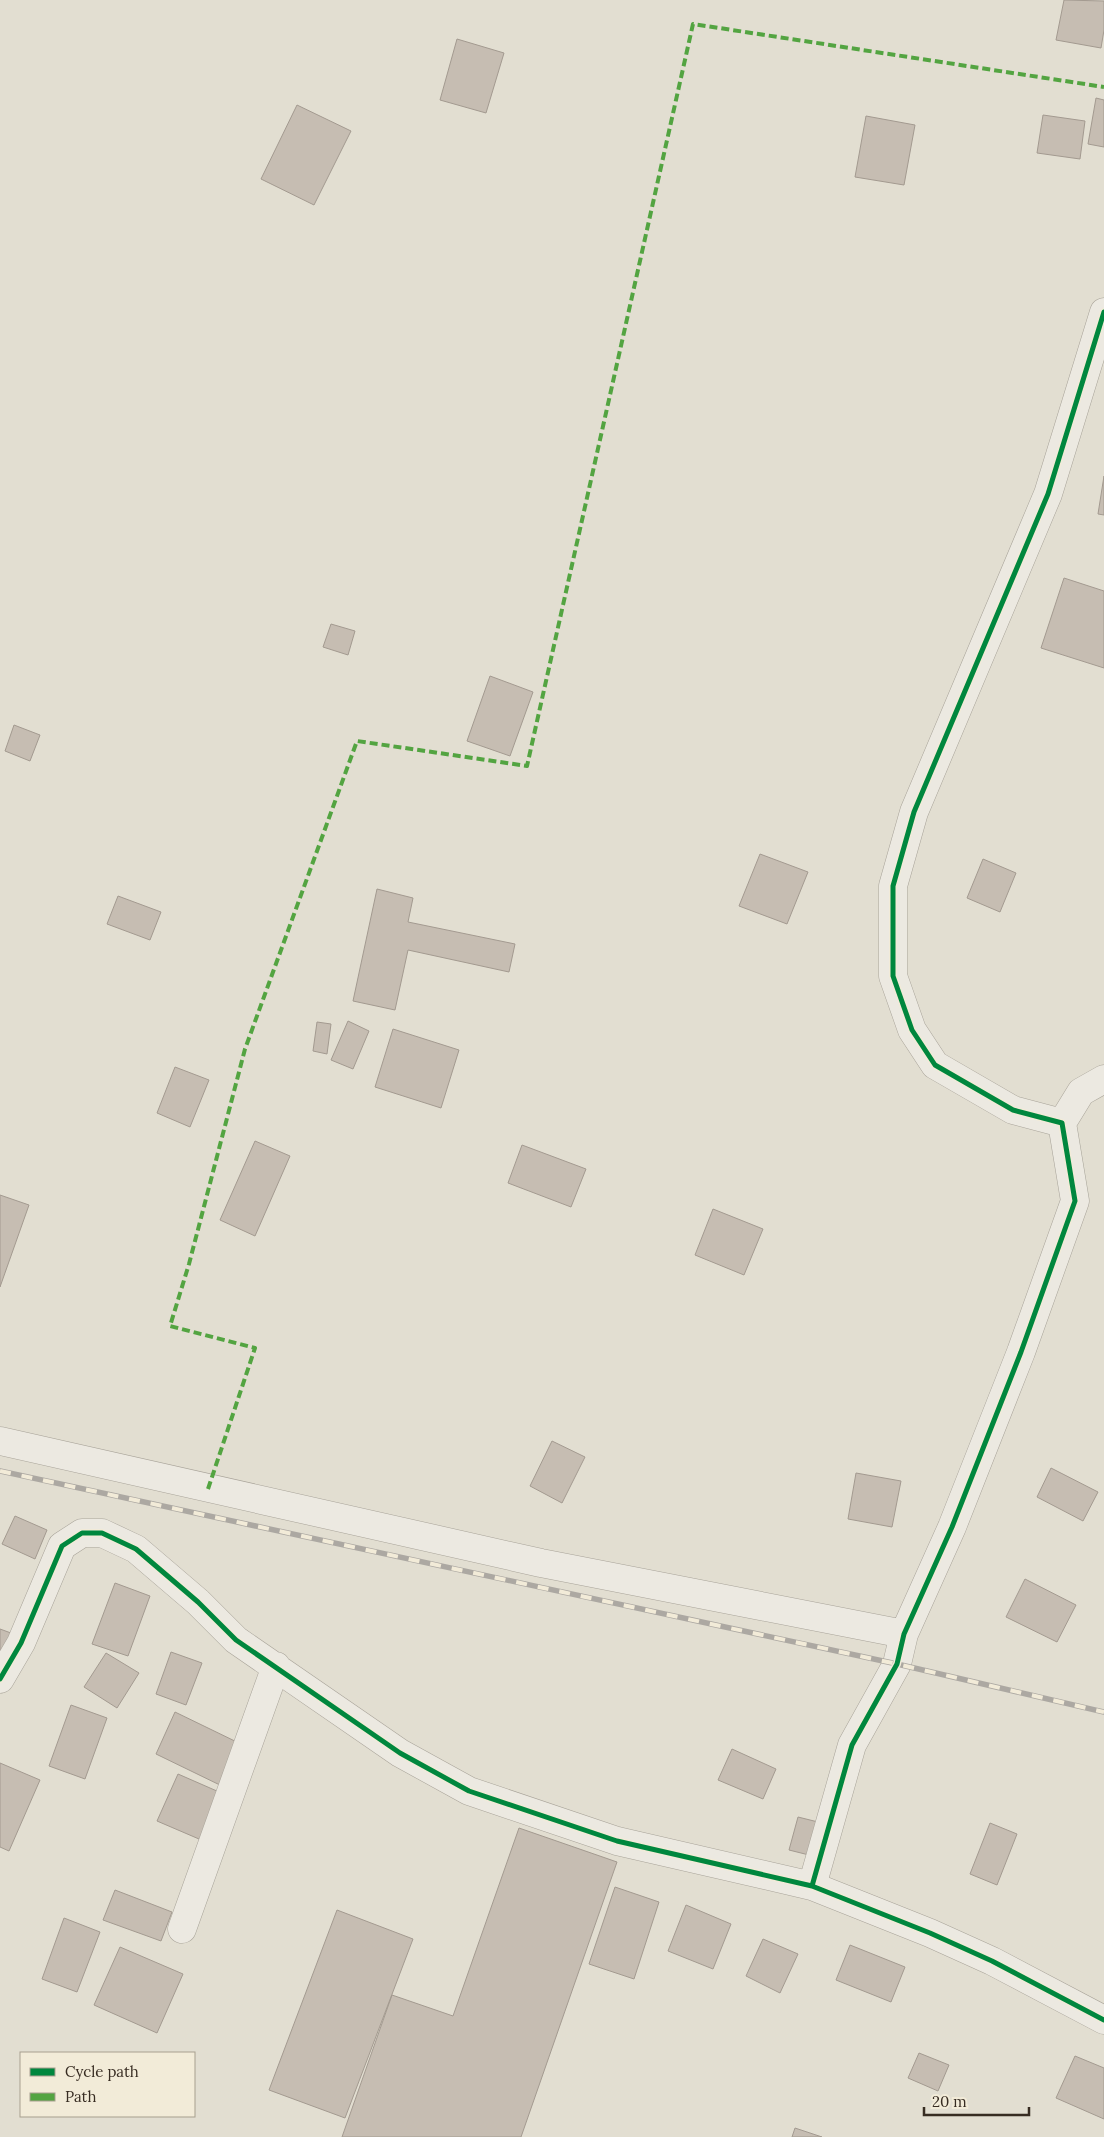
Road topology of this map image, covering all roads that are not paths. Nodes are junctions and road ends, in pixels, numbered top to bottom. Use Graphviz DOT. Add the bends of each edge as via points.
graph roads {
  1 [pos="1104,312"];
  2 [pos="1104,1079"];
  3 [pos="1062,1123"];
  4 [pos="0,1441"];
  5 [pos="904,1634"];
  6 [pos="276,1666"];
  7 [pos="0,1679"];
  8 [pos="812,1886"];
  9 [pos="182,1929"];
  10 [pos="1104,2020"];
  1 -- 3 [label="street" via="1048,494 914,812 893,886 893,976 912,1030 935,1065 1013,1110"];
  2 -- 3 [label="street" via="1081,1092"];
  3 -- 5 [label="street" via="1076,1201 952,1527"];
  4 -- 5 [label="street" via="540,1563"];
  5 -- 8 [label="street" via="897,1664 852,1745"];
  6 -- 7 [label="street" via="236,1640 136,1548 102,1533 82,1533 62,1546 22,1643"];
  6 -- 8 [label="street" via="400,1753 469,1791 617,1840"];
  6 -- 9 [label="street"];
  8 -- 10 [label="street" via="930,1932"];
}
